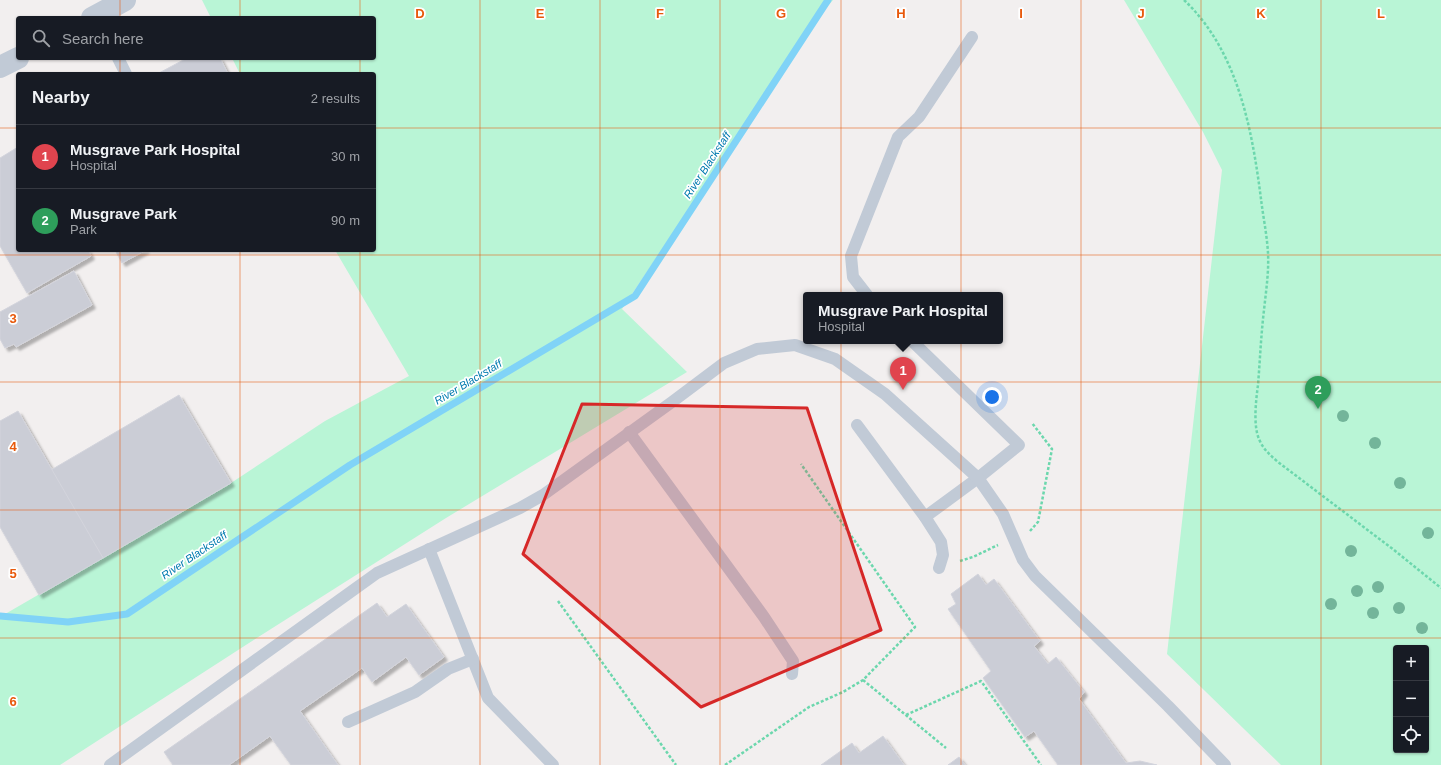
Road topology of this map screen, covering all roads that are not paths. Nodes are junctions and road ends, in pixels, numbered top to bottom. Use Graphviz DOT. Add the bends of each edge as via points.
graph roads {
  1 [pos="124,0"];
  2 [pos="96,16"];
  3 [pos="972,38"];
  4 [pos="16,59"];
  5 [pos="119,60"];
  6 [pos="0,67"];
  7 [pos="125,72"];
  8 [pos="865,292"];
  9 [pos="915,344"];
  10 [pos="857,425"];
  11 [pos="629,432"];
  12 [pos="978,478"];
  13 [pos="925,517"];
  14 [pos="429,549"];
  15 [pos="938,568"];
  16 [pos="473,659"];
  17 [pos="792,674"];
  18 [pos="348,722"];
  19 [pos="113,764"];
  20 [pos="553,765"];
  21 [pos="1225,765"];
  1 -- 2 [label="street"];
  3 -- 8 [label="lane" via="919,116 898,137 851,256 853,277"];
  4 -- 6 [label="street"];
  5 -- 7 [label="lane"];
  9 -- 12 [label="lane" via="1019,445"];
  10 -- 13 [label="lane"];
  11 -- 12 [label="lane" via="724,363 757,349 795,345 835,359 885,394"];
  11 -- 14 [label="lane" via="543,495"];
  11 -- 17 [label="lane" via="764,617 793,661"];
  12 -- 13 [label="lane"];
  12 -- 21 [label="lane" via="1003,514 1023,560 1035,576"];
  13 -- 15 [label="lane" via="942,542 943,555"];
  14 -- 16 [label="lane"];
  14 -- 19 [label="lane" via="377,573"];
  16 -- 18 [label="lane" via="448,669 414,692"];
  16 -- 20 [label="lane" via="488,698"];
}
